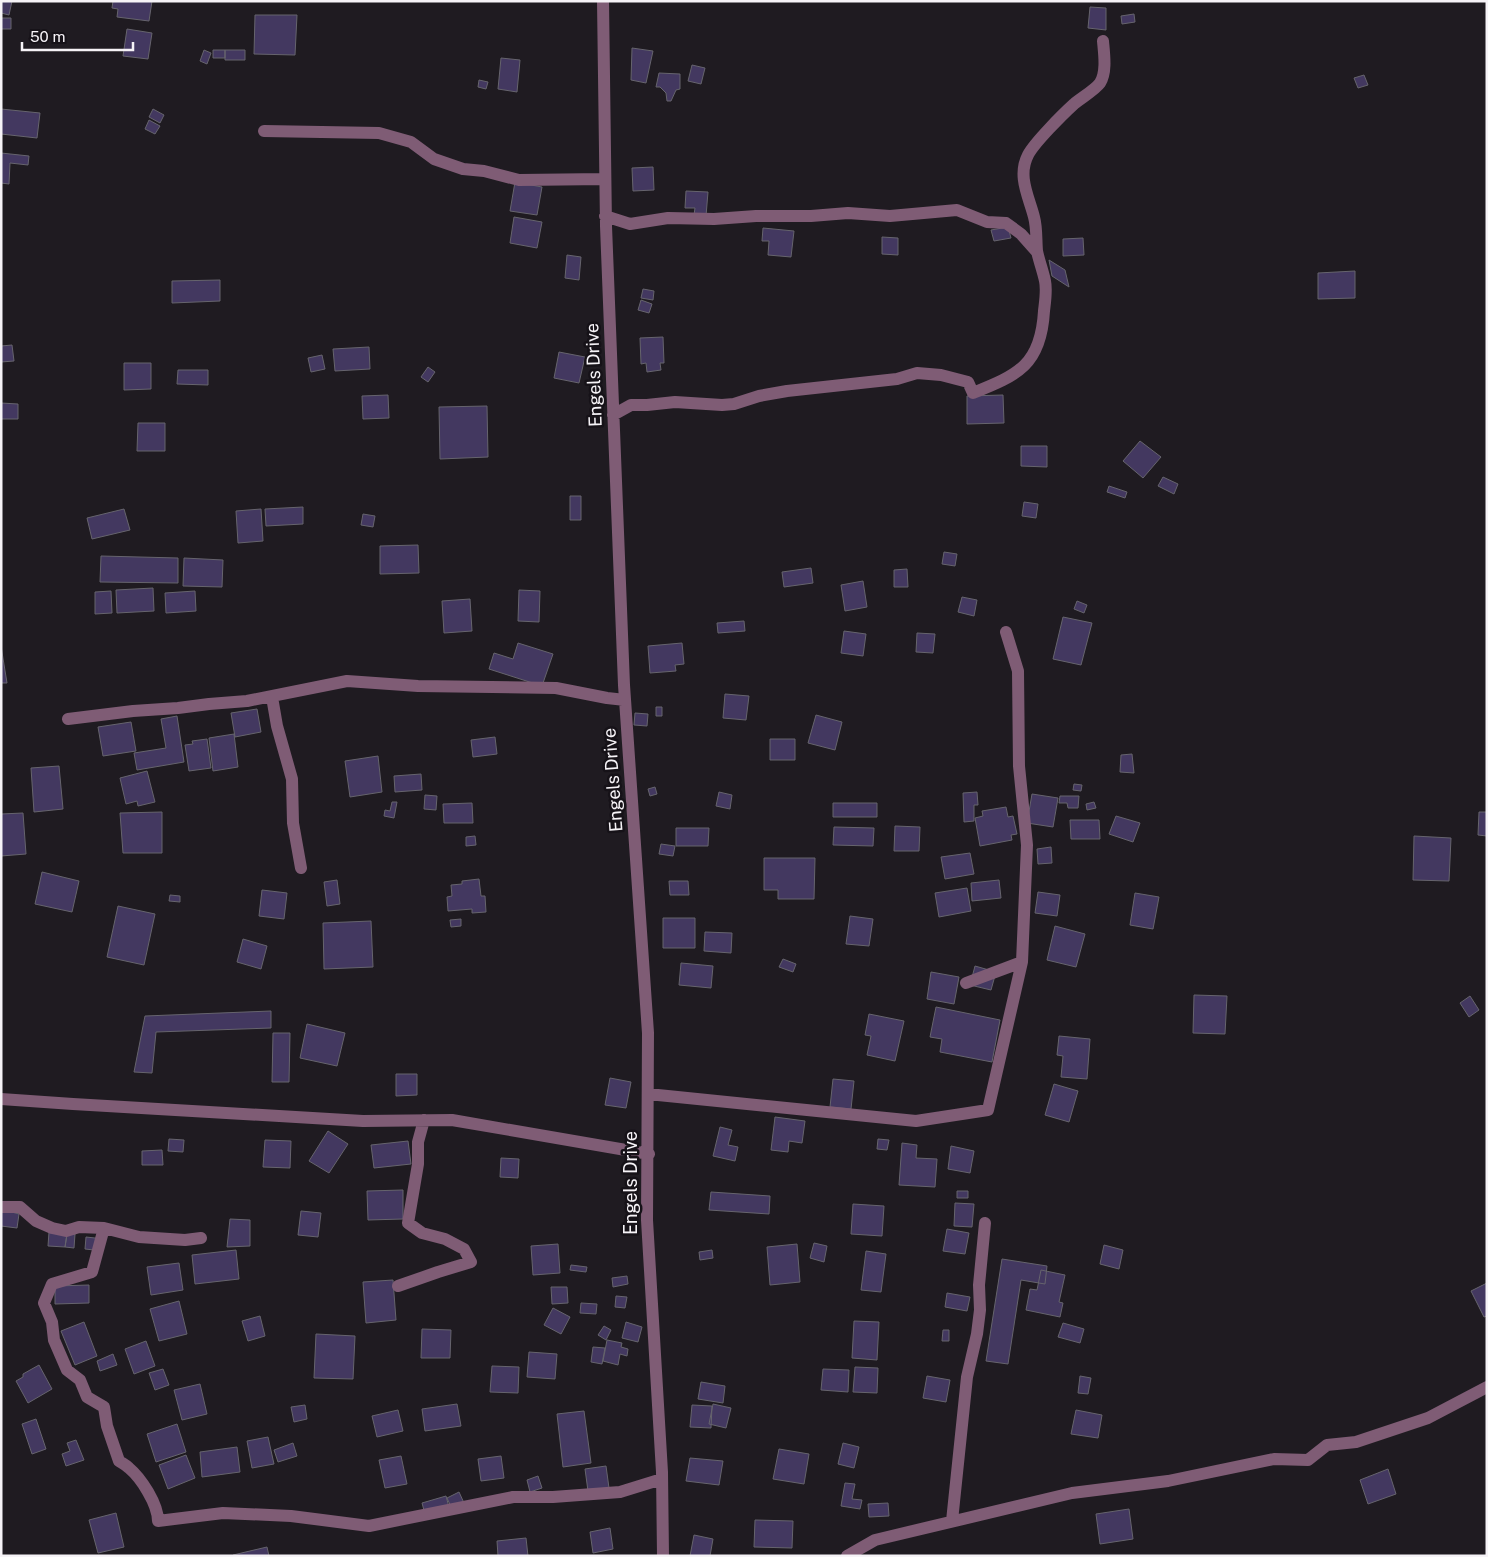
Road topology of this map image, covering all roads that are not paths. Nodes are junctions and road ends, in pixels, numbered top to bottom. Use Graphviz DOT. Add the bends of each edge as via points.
graph roads {
  1 [pos="603,1"];
  2 [pos="1103,42"];
  3 [pos="264,131"];
  4 [pos="605,179"];
  5 [pos="605,216"];
  6 [pos="1037,252"];
  7 [pos="614,415"];
  8 [pos="1006,632"];
  9 [pos="272,697"];
  10 [pos="626,700"];
  11 [pos="68,719"];
  12 [pos="301,868"];
  13 [pos="1022,962"];
  14 [pos="966,983"];
  15 [pos="648,1094"];
  16 [pos="1,1099"];
  17 [pos="424,1120"];
  18 [pos="648,1154"];
  19 [pos="1,1207"];
  20 [pos="984,1223"];
  21 [pos="104,1228"];
  22 [pos="202,1238"];
  23 [pos="398,1286"];
  24 [pos="1487,1387"];
  25 [pos="662,1479"];
  26 [pos="952,1521"];
  27 [pos="663,1556"];
  28 [pos="846,1556"];
  1 -- 4 [label="street, Engels Drive"];
  2 -- 6 [label="street" via="1104,70 1100,82 1072,106 1039,142 1028,155 1023,169 1024,185 1035,219"];
  3 -- 4 [label="street" via="379,133 411,142 434,159 463,169 519,180"];
  4 -- 5 [label="street, Engels Drive"];
  5 -- 6 [label="street" via="630,224 668,218 848,213 890,216 957,210 987,222 1006,223"];
  5 -- 7 [label="street, Engels Drive"];
  6 -- 7 [label="street" via="1046,282 1043,327 1036,349 1014,375 973,393 968,382 917,373 897,379 787,391 734,404 675,402 631,405"];
  7 -- 10 [label="street, Engels Drive"];
  8 -- 13 [label="street" via="1018,671 1019,766 1027,844"];
  9 -- 10 [label="street" via="347,681 418,686 556,688"];
  9 -- 11 [label="street"];
  9 -- 12 [label="street" via="292,779 293,823"];
  10 -- 15 [label="street, Engels Drive" via="648,1033"];
  13 -- 14 [label="street"];
  13 -- 15 [label="street" via="988,1110 916,1121"];
  15 -- 18 [label="street, Engels Drive"];
  16 -- 17 [label="street" via="353,1121"];
  17 -- 18 [label="street" via="452,1120"];
  17 -- 23 [label="street" via="418,1142 418,1164 408,1223 422,1234 445,1238 464,1249 471,1262"];
  18 -- 25 [label="street, Engels Drive" via="647,1220"];
  19 -- 21 [label="street" via="20,1208 36,1221 66,1231 79,1227"];
  20 -- 26 [label="street" via="980,1310 968,1377"];
  21 -- 22 [label="street" via="139,1237"];
  21 -- 25 [label="street" via="92,1272 52,1284 44,1303 52,1322 54,1340 67,1370 80,1380 87,1397 104,1407 119,1461 129,1467 143,1484 158,1520 223,1513 291,1516 369,1526 513,1497 620,1492"];
  24 -- 26 [label="street" via="1428,1418 1356,1442 1326,1445 1308,1460 1274,1459 1168,1481 1072,1493"];
  25 -- 27 [label="street, Engels Drive"];
  26 -- 28 [label="street" via="875,1540"];
}
